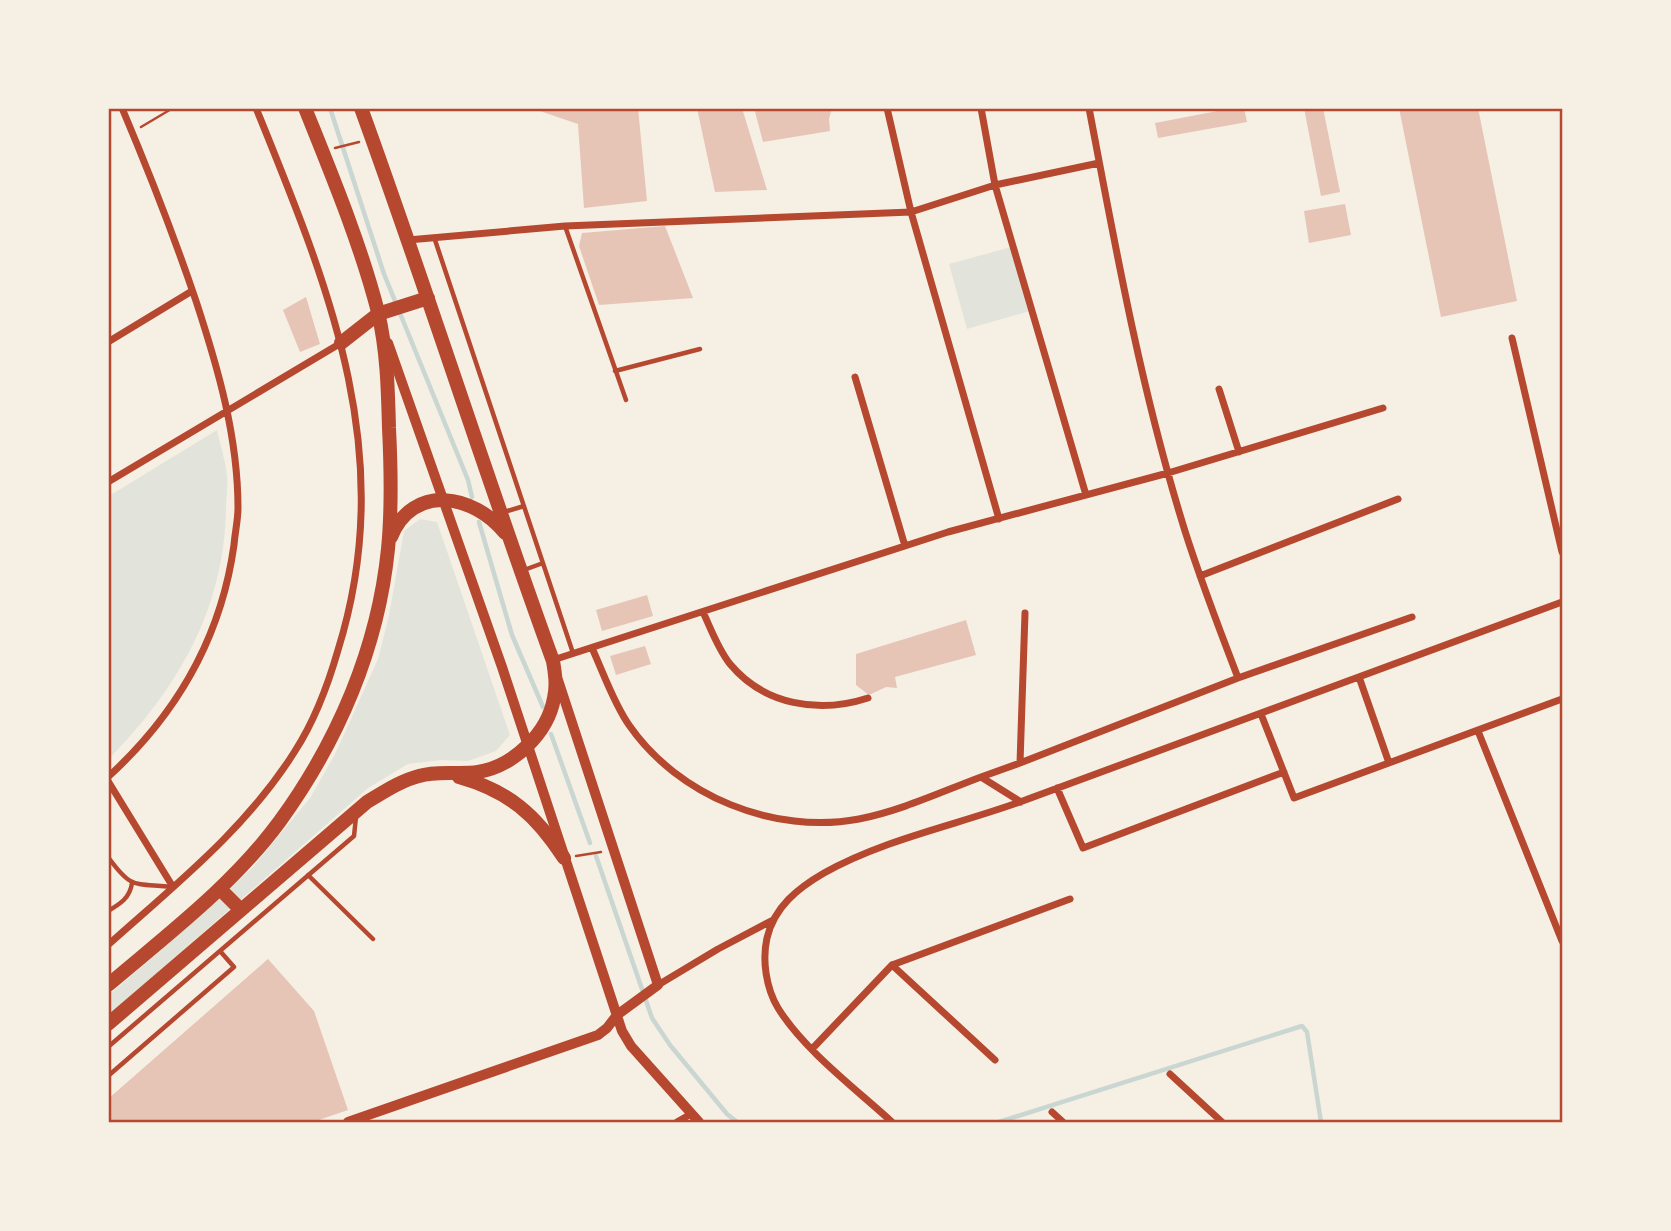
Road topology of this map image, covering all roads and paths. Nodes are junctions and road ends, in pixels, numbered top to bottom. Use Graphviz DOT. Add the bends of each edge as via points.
graph roads {
  1 [pos="122,108"];
  2 [pos="173,108"];
  3 [pos="256,108"];
  4 [pos="305,108"];
  5 [pos="361,108"];
  6 [pos="887,108"];
  7 [pos="981,108"];
  8 [pos="1089,108"];
  9 [pos="132,132"];
  10 [pos="372,138"];
  11 [pos="322,152"];
  12 [pos="1100,163"];
  13 [pos="995,185"];
  14 [pos="911,212"];
  15 [pos="565,226"];
  16 [pos="434,237"];
  17 [pos="407,240"];
  18 [pos="192,291"];
  19 [pos="428,298"];
  20 [pos="378,314"];
  21 [pos="1512,338"];
  22 [pos="108,342"];
  23 [pos="341,343"];
  24 [pos="700,349"];
  25 [pos="615,371"];
  26 [pos="855,377"];
  27 [pos="1219,389"];
  28 [pos="626,400"];
  29 [pos="1382,408"];
  30 [pos="228,411"];
  31 [pos="1239,452"];
  32 [pos="1168,473"];
  33 [pos="108,482"];
  34 [pos="1086,495"];
  35 [pos="442,499"];
  36 [pos="1398,499"];
  37 [pos="524,506"];
  38 [pos="500,513"];
  39 [pos="999,519"];
  40 [pos="508,537"];
  41 [pos="905,546"];
  42 [pos="388,550"];
  43 [pos="1563,552"];
  44 [pos="543,563"];
  45 [pos="520,572"];
  46 [pos="1200,576"];
  47 [pos="1563,602"];
  48 [pos="703,612"];
  49 [pos="1025,614"];
  50 [pos="1412,617"];
  51 [pos="592,648"];
  52 [pos="573,654"];
  53 [pos="553,660"];
  54 [pos="1359,677"];
  55 [pos="1238,678"];
  56 [pos="867,698"];
  57 [pos="1563,699"];
  58 [pos="1261,713"];
  59 [pos="1478,731"];
  60 [pos="528,744"];
  61 [pos="1020,763"];
  62 [pos="1390,763"];
  63 [pos="1284,772"];
  64 [pos="448,773"];
  65 [pos="981,777"];
  66 [pos="108,779"];
  67 [pos="1057,789"];
  68 [pos="1021,802"];
  69 [pos="356,811"];
  70 [pos="614,850"];
  71 [pos="108,857"];
  72 [pos="564,858"];
  73 [pos="308,875"];
  74 [pos="132,883"];
  75 [pos="173,887"];
  76 [pos="220,889"];
  77 [pos="1070,899"];
  78 [pos="241,910"];
  79 [pos="108,911"];
  80 [pos="774,920"];
  81 [pos="373,939"];
  82 [pos="1563,941"];
  83 [pos="108,945"];
  84 [pos="220,951"];
  85 [pos="892,965"];
  86 [pos="108,985"];
  87 [pos="658,985"];
  88 [pos="617,1015"];
  89 [pos="108,1024"];
  90 [pos="108,1047"];
  91 [pos="812,1049"];
  92 [pos="995,1060"];
  93 [pos="1170,1074"];
  94 [pos="108,1076"];
  95 [pos="1052,1112"];
  96 [pos="695,1118"];
  97 [pos="348,1122"];
  98 [pos="677,1122"];
  99 [pos="892,1122"];
  100 [pos="1063,1122"];
  101 [pos="1222,1122"];
  1 -- 9 [label="street"];
  2 -- 9 [label="path"];
  3 -- 23 [label="street" via="315,260"];
  4 -- 11 [label="main road"];
  5 -- 10 [label="main road"];
  6 -- 14 [label="street"];
  7 -- 13 [label="street"];
  8 -- 12 [label="street"];
  9 -- 18 [label="street"];
  10 -- 11 [label="path"];
  10 -- 17 [label="main road"];
  11 -- 20 [label="main road"];
  12 -- 13 [label="street"];
  12 -- 32 [label="street" via="1140,362"];
  13 -- 14 [label="street"];
  13 -- 34 [label="street"];
  14 -- 15 [label="street"];
  14 -- 39 [label="street"];
  15 -- 16 [label="street"];
  15 -- 25 [label="lane"];
  16 -- 17 [label="street"];
  16 -- 37 [label="lane"];
  17 -- 19 [label="main road"];
  18 -- 22 [label="street"];
  18 -- 30 [label="street"];
  19 -- 20 [label="main road"];
  19 -- 38 [label="main road"];
  20 -- 23 [label="main road"];
  20 -- 35 [label="street"];
  20 -- 42 [label="main road" via="388,376"];
  21 -- 43 [label="street"];
  23 -- 30 [label="street"];
  23 -- 75 [label="street" via="362,468 355,582 347,621 327,684 295,751 245,818"];
  24 -- 25 [label="lane"];
  25 -- 28 [label="lane"];
  26 -- 41 [label="street"];
  27 -- 31 [label="street"];
  29 -- 31 [label="street"];
  30 -- 33 [label="street"];
  30 -- 66 [label="street" via="238,511 222,605 182,692 157,727"];
  31 -- 32 [label="street"];
  32 -- 34 [label="street"];
  32 -- 46 [label="street"];
  34 -- 39 [label="street"];
  35 -- 40 [label="main road" via="486,514"];
  35 -- 42 [label="main road" via="426,502 400,520"];
  35 -- 60 [label="street"];
  36 -- 46 [label="street"];
  37 -- 38 [label="lane"];
  37 -- 44 [label="lane"];
  38 -- 40 [label="main road"];
  39 -- 41 [label="street"];
  40 -- 45 [label="main road"];
  41 -- 48 [label="street"];
  42 -- 76 [label="main road" via="366,653 334,733 279,822"];
  44 -- 45 [label="lane"];
  44 -- 52 [label="lane"];
  45 -- 53 [label="main road"];
  46 -- 55 [label="street"];
  47 -- 54 [label="street"];
  48 -- 51 [label="street"];
  48 -- 56 [label="street" via="729,663 766,693 818,707"];
  49 -- 61 [label="street"];
  50 -- 55 [label="street"];
  51 -- 52 [label="street"];
  51 -- 65 [label="street" via="628,724 657,759 738,810 788,821 859,819"];
  52 -- 53 [label="street"];
  53 -- 60 [label="main road" via="552,706"];
  53 -- 70 [label="street"];
  54 -- 58 [label="street"];
  54 -- 62 [label="street"];
  55 -- 61 [label="street"];
  57 -- 59 [label="street"];
  58 -- 63 [label="street"];
  58 -- 67 [label="street"];
  59 -- 62 [label="street"];
  59 -- 82 [label="street"];
  60 -- 64 [label="main road" via="491,768"];
  60 -- 72 [label="street"];
  61 -- 65 [label="street"];
  62 -- 63 [label="street" via="1294,798"];
  63 -- 67 [label="street" via="1083,848"];
  64 -- 69 [label="main road" via="404,781"];
  64 -- 72 [label="main road" via="511,798"];
  65 -- 68 [label="street"];
  66 -- 75 [label="street"];
  67 -- 68 [label="street"];
  68 -- 80 [label="street" via="860,855 796,891"];
  69 -- 73 [label="lane" via="354,835"];
  69 -- 78 [label="main road"];
  70 -- 72 [label="path"];
  70 -- 87 [label="street"];
  71 -- 74 [label="lane"];
  72 -- 88 [label="street"];
  73 -- 81 [label="lane"];
  73 -- 84 [label="lane"];
  74 -- 75 [label="lane"];
  74 -- 79 [label="lane" via="124,901"];
  75 -- 83 [label="street"];
  76 -- 78 [label="main road"];
  76 -- 86 [label="main road"];
  77 -- 85 [label="street"];
  78 -- 89 [label="main road"];
  80 -- 87 [label="street"];
  80 -- 91 [label="street" via="765,962 769,987 778,1007"];
  84 -- 90 [label="lane"];
  84 -- 94 [label="lane" via="233,967"];
  85 -- 91 [label="street"];
  85 -- 92 [label="street"];
  87 -- 88 [label="street"];
  88 -- 96 [label="street" via="631,1046"];
  88 -- 97 [label="street" via="598,1035"];
  91 -- 99 [label="street"];
  93 -- 101 [label="street"];
  95 -- 100 [label="street"];
  96 -- 98 [label="street"];
}
